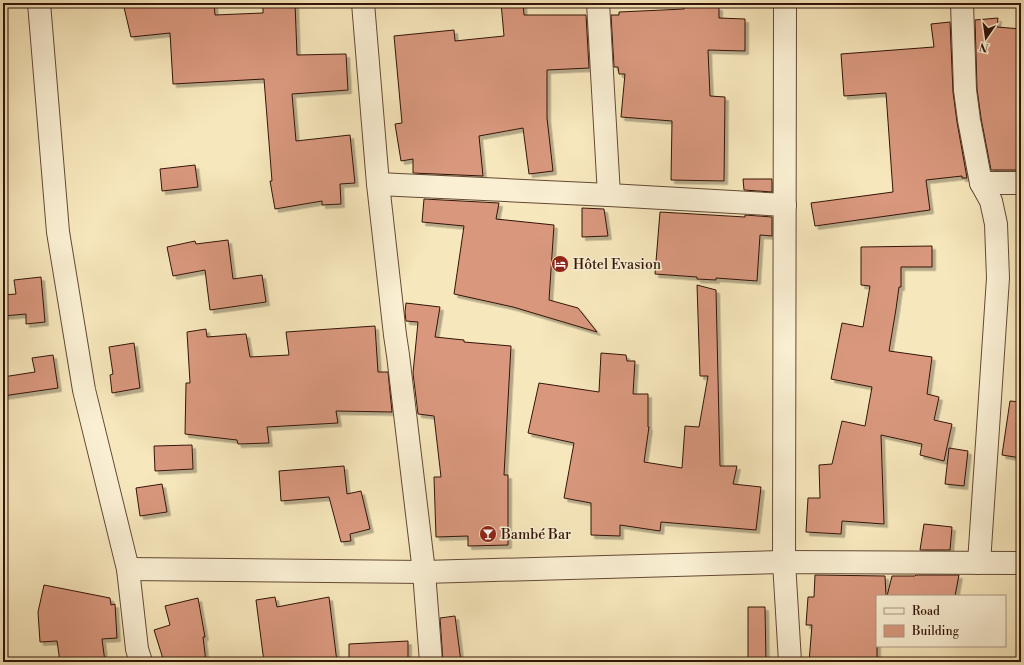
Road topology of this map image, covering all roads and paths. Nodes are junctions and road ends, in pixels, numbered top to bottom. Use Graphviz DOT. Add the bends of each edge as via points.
graph roads {
  1 [pos="39,3"];
  2 [pos="363,3"];
  3 [pos="598,3"];
  4 [pos="785,3"];
  5 [pos="962,3"];
  6 [pos="981,183"];
  7 [pos="1021,183"];
  8 [pos="378,184"];
  9 [pos="609,195"];
  10 [pos="785,205"];
  11 [pos="784,562"];
  12 [pos="979,563"];
  13 [pos="1021,563"];
  14 [pos="128,569"];
  15 [pos="424,572"];
  16 [pos="140,662"];
  17 [pos="431,662"];
  18 [pos="790,662"];
  1 -- 14 [label="street" via="58,232 84,390"];
  2 -- 8 [label="street"];
  3 -- 9 [label="street"];
  4 -- 10 [label="street"];
  5 -- 6 [label="street" via="965,90"];
  6 -- 7 [label="street"];
  6 -- 12 [label="street" via="991,201 996,224 998,278"];
  8 -- 9 [label="street"];
  8 -- 15 [label="street"];
  9 -- 10 [label="street"];
  10 -- 11 [label="street"];
  11 -- 12 [label="street"];
  11 -- 15 [label="street"];
  11 -- 18 [label="street"];
  12 -- 13 [label="street"];
  14 -- 15 [label="street"];
  14 -- 16 [label="street"];
  15 -- 17 [label="street"];
}
